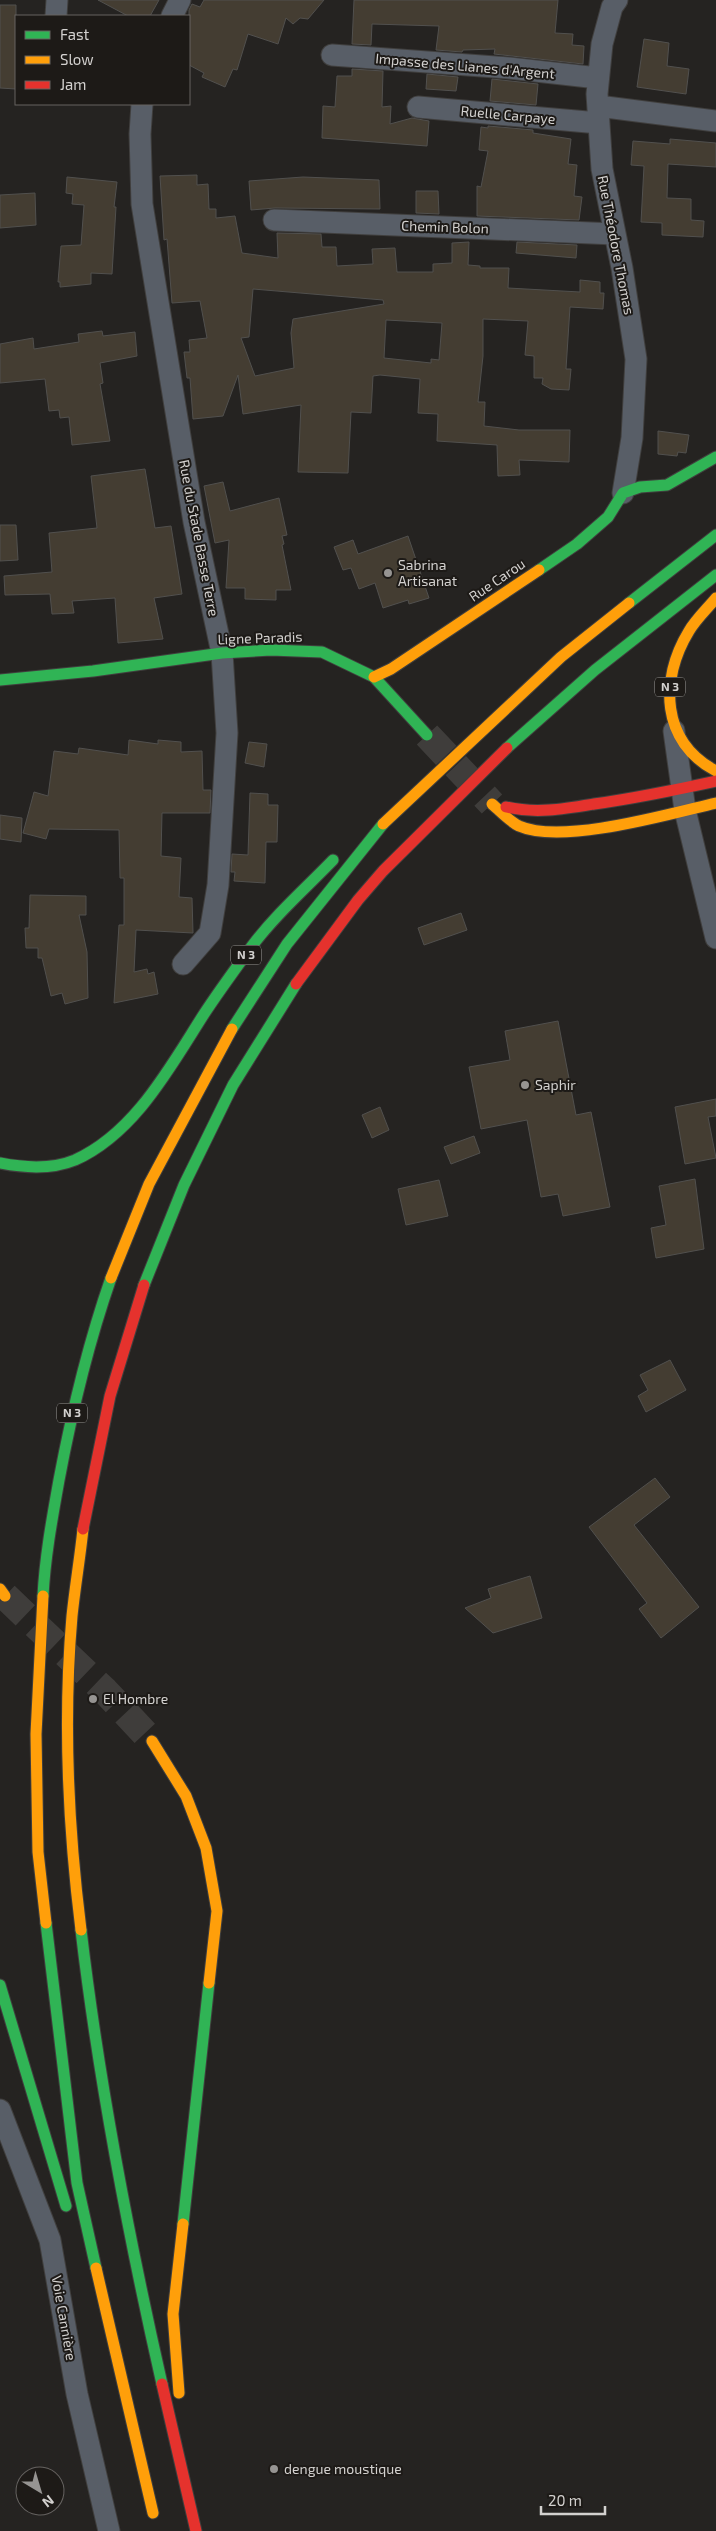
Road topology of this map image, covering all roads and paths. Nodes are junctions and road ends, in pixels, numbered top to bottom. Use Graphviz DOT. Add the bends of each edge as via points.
graph roads {
  1 [pos="57,0"];
  2 [pos="180,0"];
  3 [pos="617,0"];
  4 [pos="56,15"];
  5 [pos="172,15"];
  6 [pos="332,55"];
  7 [pos="598,78"];
  8 [pos="142,105"];
  9 [pos="418,107"];
  10 [pos="598,115"];
  11 [pos="716,121"];
  12 [pos="274,220"];
  13 [pos="615,234"];
  14 [pos="716,457"];
  15 [pos="623,492"];
  16 [pos="716,535"];
  17 [pos="716,575"];
  18 [pos="716,598"];
  19 [pos="222,653"];
  20 [pos="93,671"];
  21 [pos="374,677"];
  22 [pos="0,680"];
  23 [pos="30,689"];
  24 [pos="670,707"];
  25 [pos="496,715"];
  26 [pos="427,735"];
  27 [pos="716,771"];
  28 [pos="716,781"];
  29 [pos="684,788"];
  30 [pos="716,792"];
  31 [pos="716,804"];
  32 [pos="685,810"];
  33 [pos="363,831"];
  34 [pos="342,851"];
  35 [pos="716,938"];
  36 [pos="183,964"];
  37 [pos="0,1163"];
  38 [pos="152,1740"];
  39 [pos="0,1985"];
  40 [pos="0,2110"];
  41 [pos="71,2222"];
  42 [pos="80,2251"];
  43 [pos="187,2492"];
  44 [pos="109,2531"];
  45 [pos="196,2531"];
  1 -- 4 [label="street"];
  2 -- 5 [label="street"];
  3 -- 7 [label="street, Rue Théodore Thomas" via="602,44"];
  6 -- 7 [label="street, Impasse des Lianes d'Argent"];
  7 -- 10 [label="street, Rue Théodore Thomas"];
  8 -- 19 [label="street, Rue du Stade Basse Terre" via="142,204 194,522"];
  9 -- 10 [label="street, Ruelle Carpaye"];
  10 -- 11 [label="street, Ruelle Carpaye"];
  10 -- 13 [label="street, Rue Théodore Thomas" via="602,169"];
  12 -- 13 [label="street, Chemin Bolon"];
  13 -- 15 [label="street, Rue Théodore Thomas" via="636,359 632,438"];
  14 -- 15 [label="main road" via="666,485"];
  15 -- 21 [label="main road, Rue Carou" via="608,517 577,544 391,669"];
  16 -- 25 [label="main road, N 3" via="561,658"];
  17 -- 43 [label="main road, N 3" via="581,681 518,737 412,840 358,900 264,1030 216,1118 174,1206 141,1290 119,1359 80,1548 70,1644 67,1729 71,1844 89,2009 118,2179"];
  18 -- 24 [label="main road, N 3" via="685,636 671,675"];
  19 -- 20 [label="main road, Ligne Paradis"];
  19 -- 21 [label="main road, Ligne Paradis" via="271,650 322,652"];
  19 -- 36 [label="street, Rue du Stade Basse Terre" via="228,733 218,885 210,933"];
  20 -- 22 [label="main road, Ligne Paradis"];
  20 -- 23 [label="main road, Ligne Paradis"];
  21 -- 26 [label="main road, Ligne Paradis"];
  24 -- 27 [label="main road, N 3" via="679,738 696,760"];
  24 -- 29 [label="street"];
  25 -- 33 [label="main road, N 3"];
  25 -- 42 [label="main road, N 3" via="382,825 287,944 234,1025 149,1184 111,1279 86,1357 45,1555 36,1734 38,1852 77,2183 154,2518 133,2431"];
  28 -- 29 [label="main road"];
  29 -- 32 [label="street"];
  29 -- 32 [label="main road" via="556,810 526,812 492,804 520,826 555,833"];
  30 -- 32 [label="main road" via="696,796"];
  31 -- 32 [label="main road"];
  32 -- 35 [label="street"];
  34 -- 37 [label="main road, N 3" via="254,944 174,1062 136,1111 107,1140 76,1160 45,1168 22,1168"];
  38 -- 43 [label="main road" via="186,1796 206,1848 216,1911 173,2314"];
  39 -- 41 [label="main road"];
  40 -- 44 [label="street, Voie Cannière" via="50,2240 77,2394"];
  43 -- 45 [label="main road, N 3"];
}
